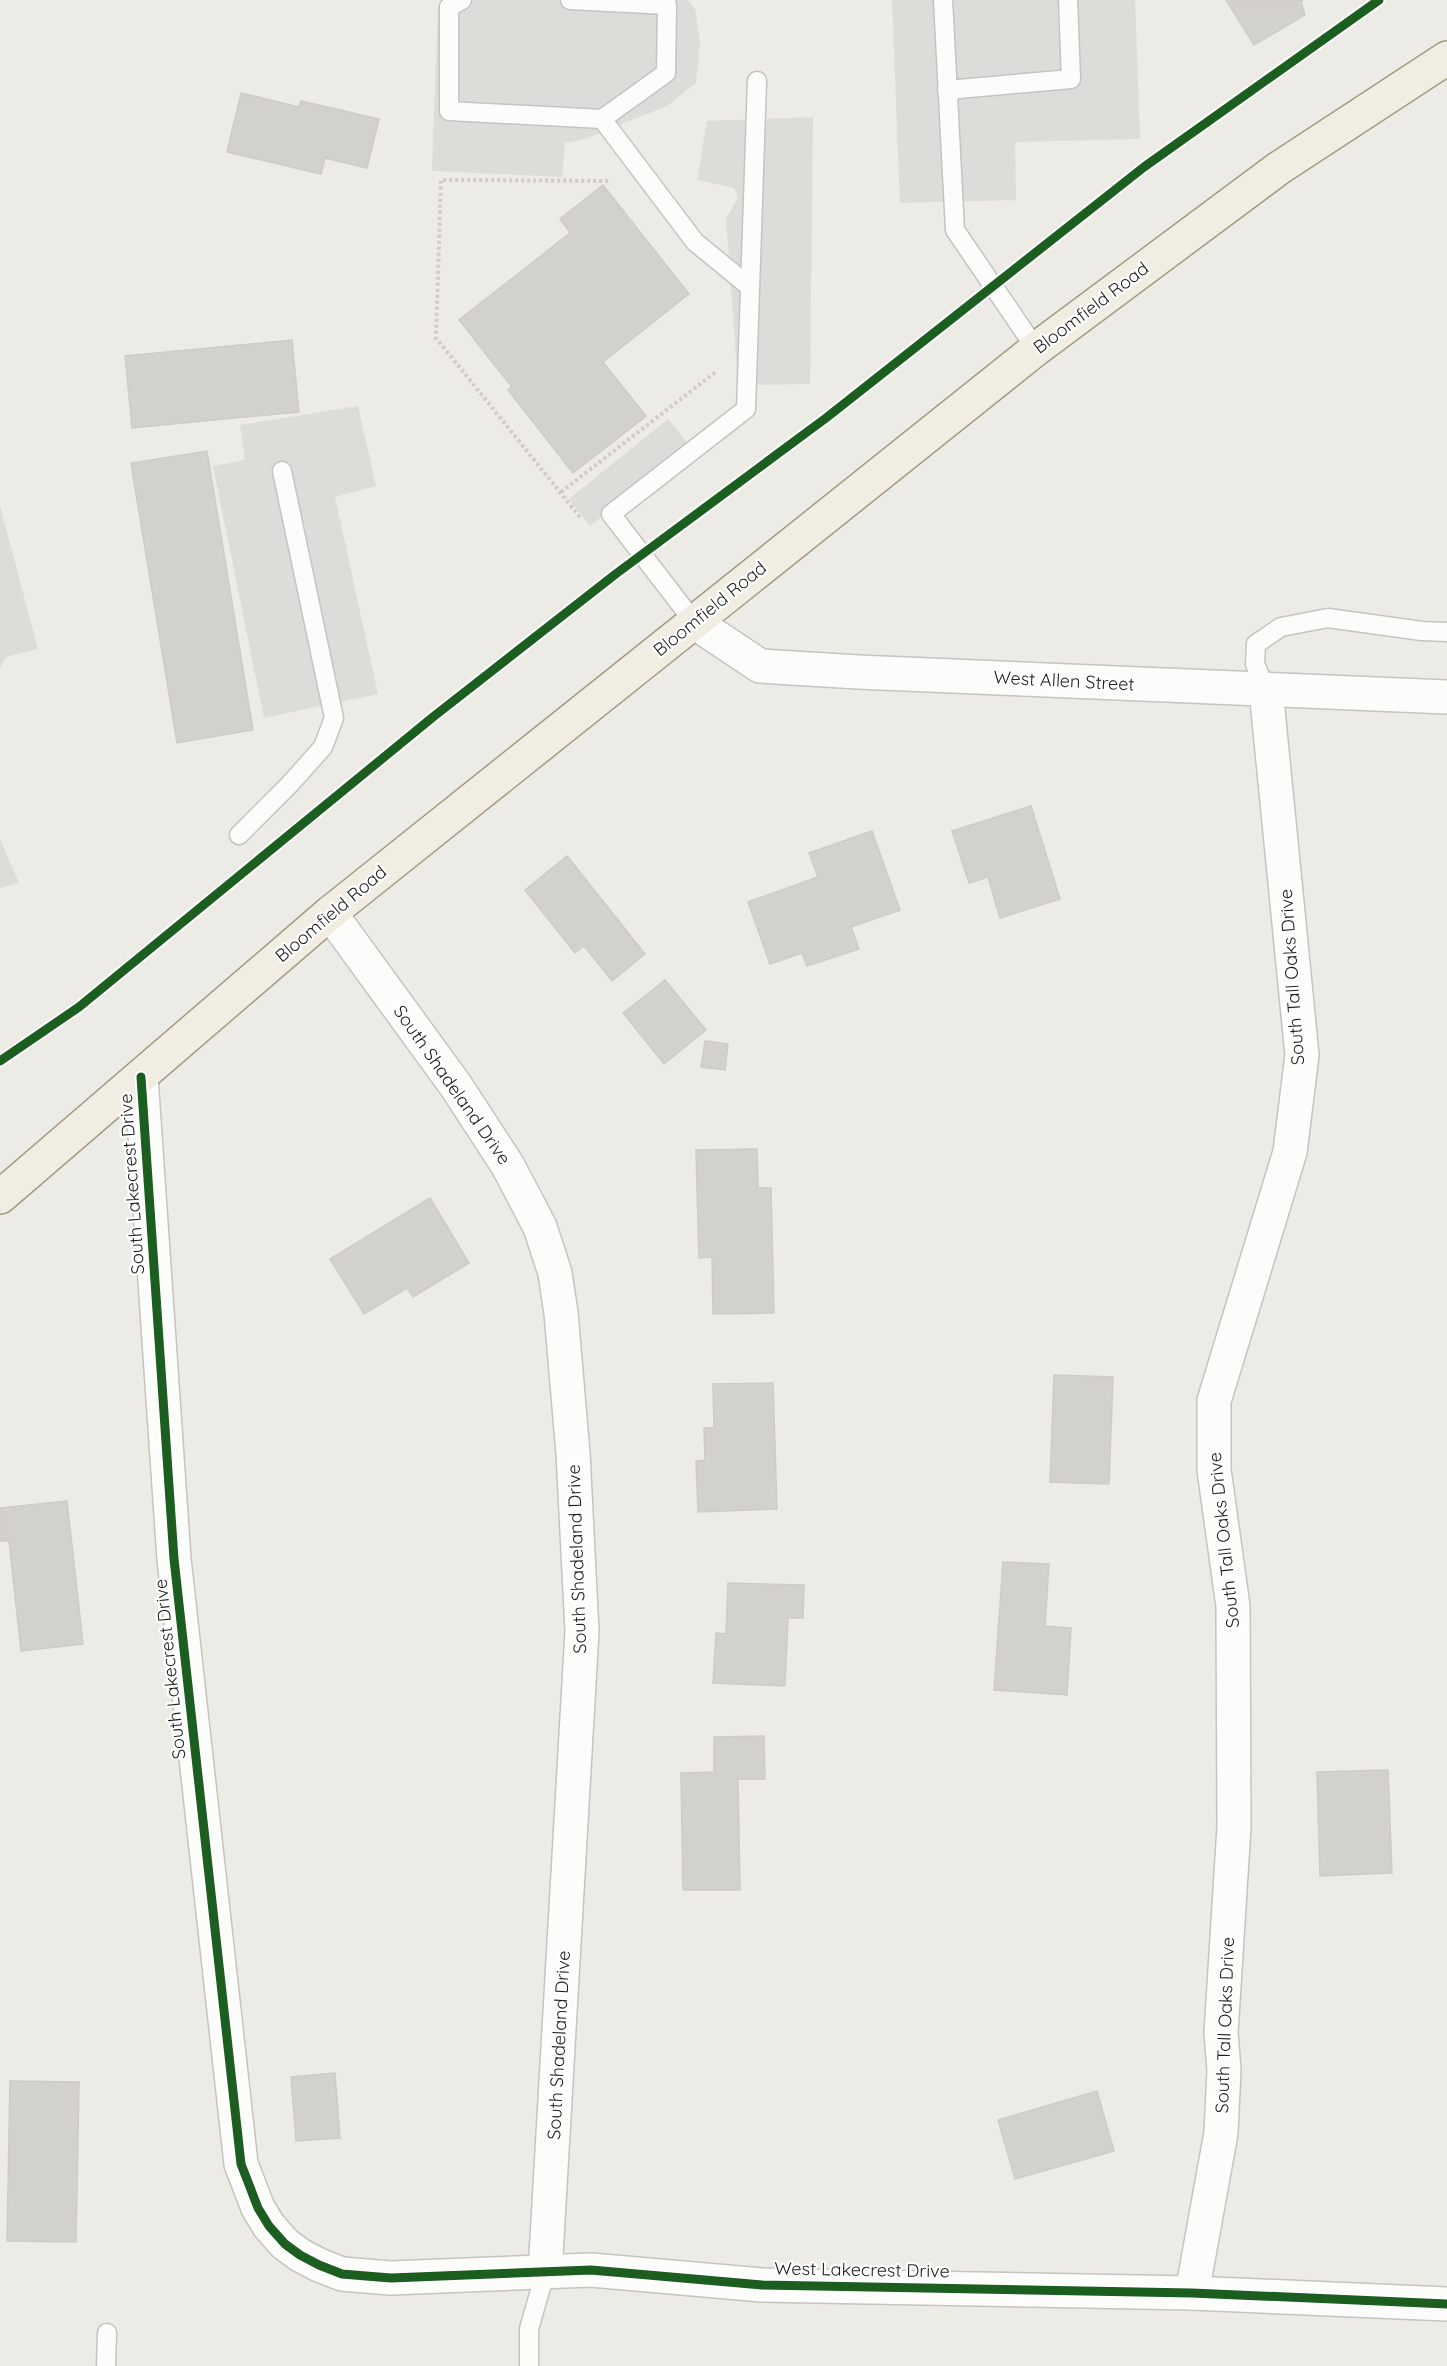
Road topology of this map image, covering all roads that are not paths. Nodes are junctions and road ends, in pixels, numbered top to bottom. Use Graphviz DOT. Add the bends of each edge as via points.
graph roads {
  1 [pos="462,0"];
  2 [pos="570,0"];
  3 [pos="943,0"];
  4 [pos="1068,0"];
  5 [pos="1447,58"];
  6 [pos="757,81"];
  7 [pos="947,90"];
  8 [pos="602,119"];
  9 [pos="750,287"];
  10 [pos="1036,349"];
  11 [pos="282,471"];
  12 [pos="694,622"];
  13 [pos="1447,632"];
  14 [pos="1266,690"];
  15 [pos="1447,698"];
  16 [pos="239,835"];
  17 [pos="330,912"];
  18 [pos="141,1077"];
  19 [pos="0,1197"];
  20 [pos="285,2244"];
  21 [pos="545,2273"];
  22 [pos="1192,2293"];
  23 [pos="1447,2304"];
  24 [pos="107,2332"];
  25 [pos="106,2366"];
  26 [pos="529,2366"];
  1 -- 8 [label="lane" via="449,7 449,111"];
  2 -- 8 [label="lane" via="667,5 666,73"];
  3 -- 7 [label="lane"];
  4 -- 7 [label="lane" via="1071,79"];
  5 -- 10 [label="main road, Bloomfield Road" via="1279,168"];
  6 -- 9 [label="lane"];
  7 -- 10 [label="lane" via="955,230"];
  8 -- 9 [label="lane" via="695,242"];
  9 -- 12 [label="lane" via="746,409 611,514"];
  10 -- 12 [label="main road, Bloomfield Road"];
  11 -- 16 [label="lane" via="334,718 323,747"];
  12 -- 14 [label="street, West Allen Street" via="760,666"];
  12 -- 17 [label="main road, Bloomfield Road"];
  13 -- 14 [label="lane" via="1328,618 1281,627 1256,644 1255,664"];
  14 -- 15 [label="street, West Allen Street"];
  14 -- 22 [label="street, South Tall Oaks Drive" via="1302,1056 1290,1152 1214,1401 1214,1470 1233,1606 1234,1827 1221,2032 1221,2133"];
  17 -- 18 [label="main road, Bloomfield Road"];
  17 -- 21 [label="street, South Shadeland Drive" via="456,1086 508,1166 540,1227 555,1274 573,1453 582,1631"];
  18 -- 19 [label="main road, Bloomfield Road"];
  18 -- 20 [label="street, South Lakecrest Drive" via="174,1559 241,2164 258,2208"];
  20 -- 21 [label="street, West Lakecrest Drive" via="342,2274 391,2278"];
  21 -- 22 [label="street, West Lakecrest Drive" via="591,2270 762,2285"];
  21 -- 26 [label="lane" via="530,2329"];
  22 -- 23 [label="street, West Lakecrest Drive"];
  24 -- 25 [label="lane"];
}
